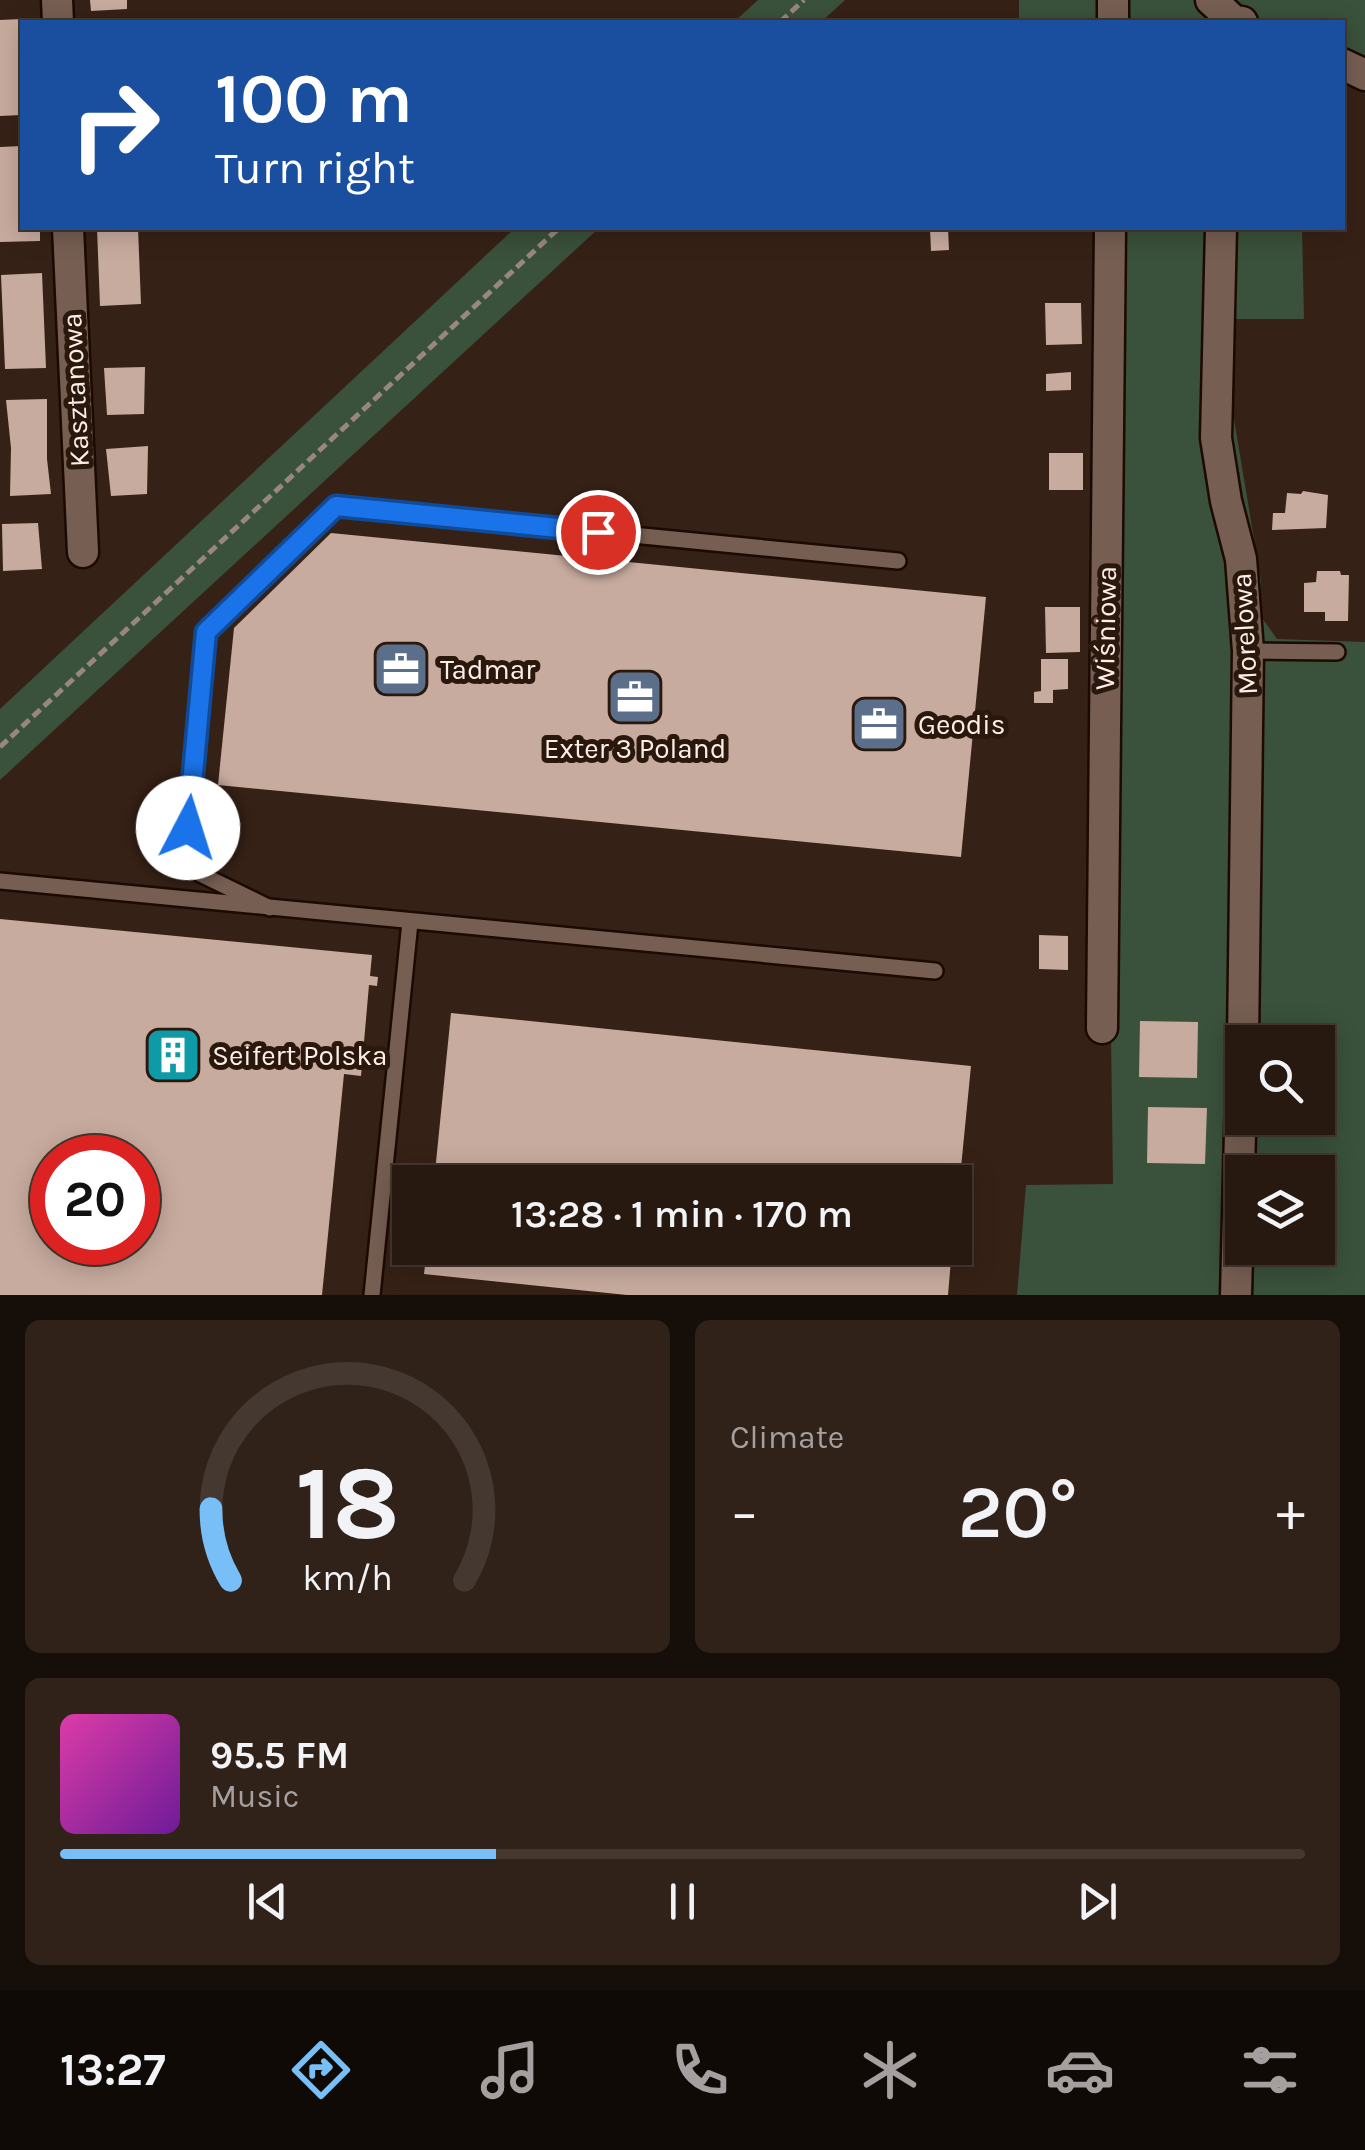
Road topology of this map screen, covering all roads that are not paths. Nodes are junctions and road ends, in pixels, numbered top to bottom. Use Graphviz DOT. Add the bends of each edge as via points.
graph roads {
  1 [pos="1211,0"];
  2 [pos="1234,20"];
  3 [pos="68,230"];
  4 [pos="1110,230"];
  5 [pos="1220,230"];
  6 [pos="83,552"];
  7 [pos="898,562"];
  8 [pos="1248,651"];
  9 [pos="1336,652"];
  10 [pos="0,882"];
  11 [pos="270,908"];
  12 [pos="410,922"];
  13 [pos="935,970"];
  14 [pos="1243,1025"];
  15 [pos="1102,1028"];
  16 [pos="1240,1135"];
  17 [pos="372,1295"];
  18 [pos="1236,1295"];
  1 -- 2 [label="street"];
  3 -- 6 [label="street, Kasztanowa"];
  4 -- 15 [label="street, Wiśniowa"];
  5 -- 8 [label="street, Morelowa" via="1216,438 1241,558"];
  7 -- 11 [label="lane" via="336,506 206,632 184,866"];
  8 -- 9 [label="lane"];
  8 -- 14 [label="street, Morelowa"];
  10 -- 11 [label="lane"];
  11 -- 12 [label="lane"];
  12 -- 13 [label="lane"];
  12 -- 17 [label="lane"];
  16 -- 18 [label="street"];
}
